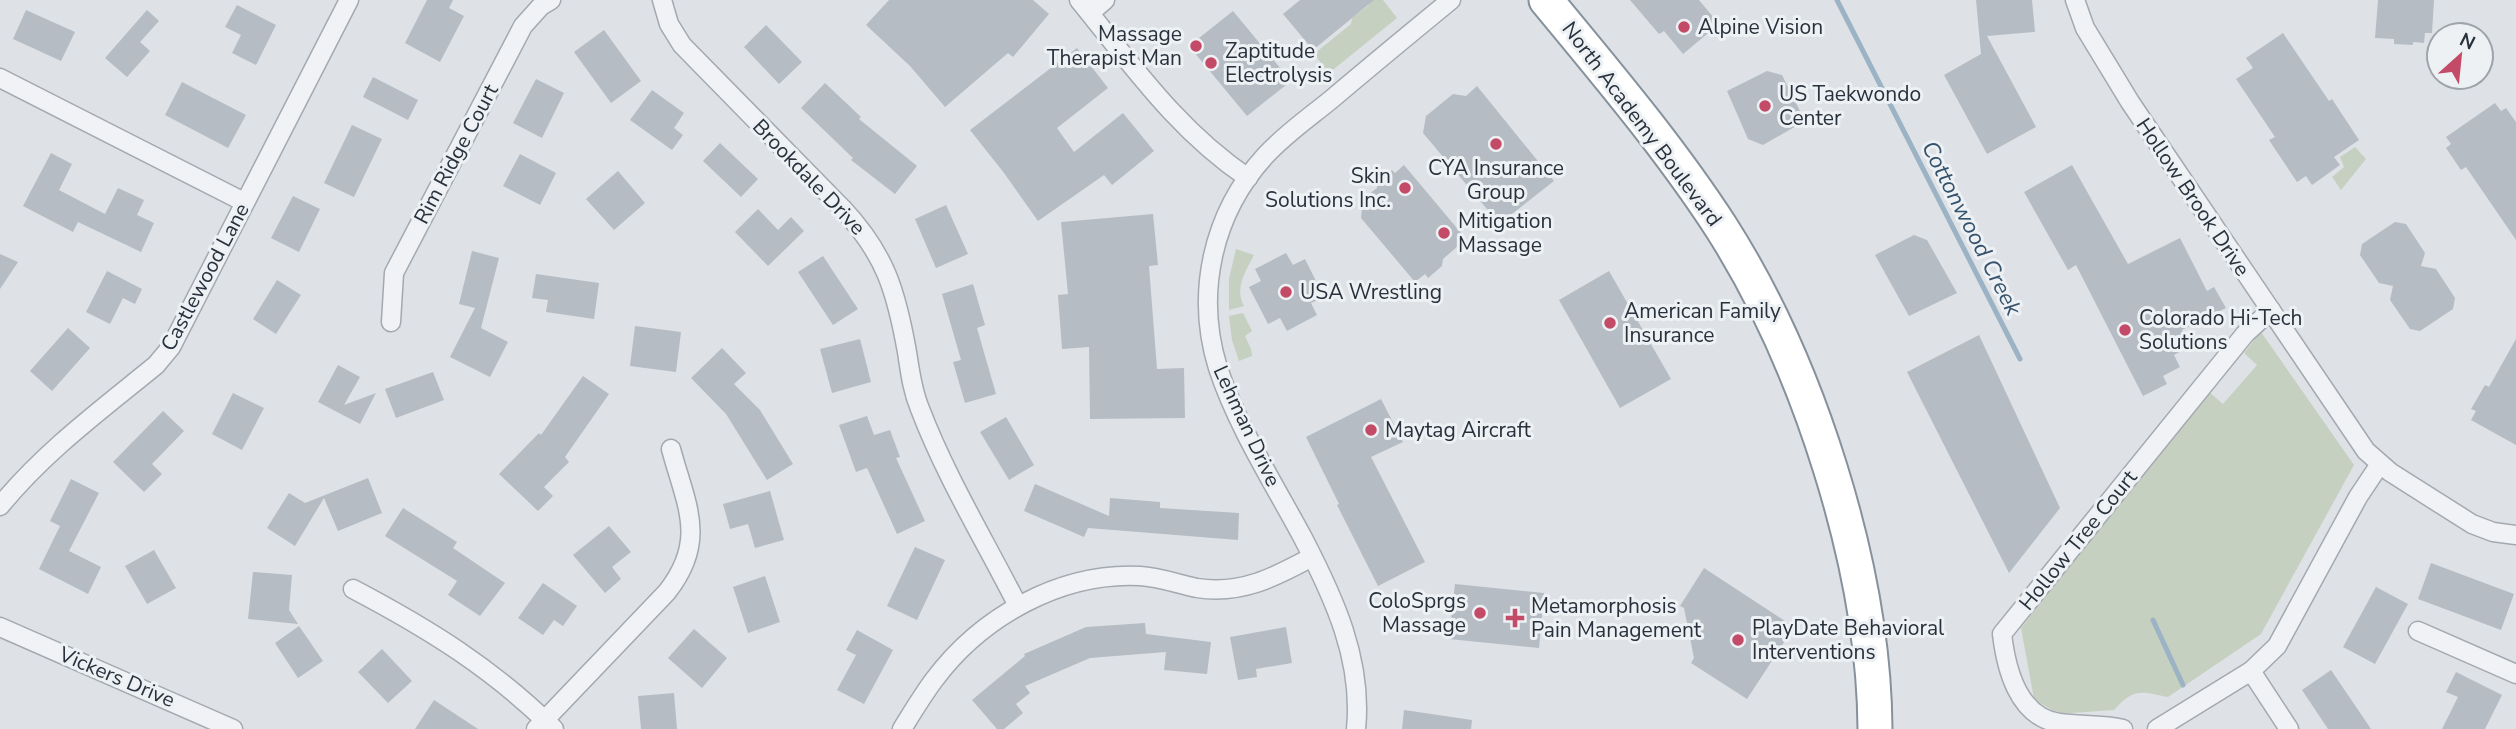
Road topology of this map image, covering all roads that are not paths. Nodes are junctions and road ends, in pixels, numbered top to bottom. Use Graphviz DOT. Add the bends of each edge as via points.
graph roads {
  1 [pos="349,0"];
  2 [pos="551,0"];
  3 [pos="662,0"];
  4 [pos="1105,0"];
  5 [pos="1451,0"];
  6 [pos="1546,0"];
  7 [pos="2075,0"];
  8 [pos="1084,6"];
  9 [pos="0,78"];
  10 [pos="1248,178"];
  11 [pos="244,202"];
  12 [pos="2271,310"];
  13 [pos="391,321"];
  14 [pos="671,449"];
  15 [pos="2380,464"];
  16 [pos="0,506"];
  17 [pos="2516,535"];
  18 [pos="1312,557"];
  19 [pos="353,589"];
  20 [pos="1018,606"];
  21 [pos="0,627"];
  22 [pos="2418,631"];
  23 [pos="2250,671"];
  24 [pos="2516,674"];
  25 [pos="545,726"];
  26 [pos="233,729"];
  27 [pos="902,729"];
  28 [pos="1356,729"];
  29 [pos="1875,729"];
  30 [pos="2123,729"];
  31 [pos="2157,729"];
  32 [pos="2289,729"];
  1 -- 11 [label="street, Castlewood Lane"];
  2 -- 13 [label="street, Rim Ridge Court" via="523,26 394,273"];
  3 -- 20 [label="street, Brookdale Drive" via="682,45 842,208 880,257 895,295 908,372 919,406"];
  4 -- 8 [label="street"];
  5 -- 10 [label="street, Lehman Drive" via="1280,142"];
  6 -- 29 [label="highway, North Academy Boulevard" via="1673,158 1721,228 1796,374 1853,552"];
  7 -- 12 [label="street, Hollow Brook Drive" via="2085,28 2130,102"];
  8 -- 10 [label="street" via="1186,129"];
  9 -- 11 [label="street"];
  10 -- 18 [label="street, Lehman Drive" via="1213,252 1208,328 1233,405"];
  11 -- 16 [label="street, Castlewood Lane" via="171,347 156,365 48,454"];
  12 -- 15 [label="street, Hollow Brook Drive" via="2361,444"];
  12 -- 30 [label="street, Hollow Tree Court" via="2245,334 2002,634 2014,682 2036,714 2052,722"];
  14 -- 25 [label="street" via="691,526 684,567 667,592"];
  15 -- 17 [label="street, Hollow Brook Drive" via="2472,524"];
  15 -- 23 [label="street" via="2286,632"];
  18 -- 20 [label="street" via="1244,587 1220,590 1140,576 1115,577 1082,582"];
  18 -- 28 [label="street, Lehman Drive" via="1349,645"];
  19 -- 25 [label="street" via="447,641 505,685"];
  20 -- 27 [label="street" via="970,641 934,679"];
  21 -- 26 [label="street, Vickers Drive"];
  22 -- 24 [label="street"];
  23 -- 31 [label="street"];
  23 -- 32 [label="street"];
}
